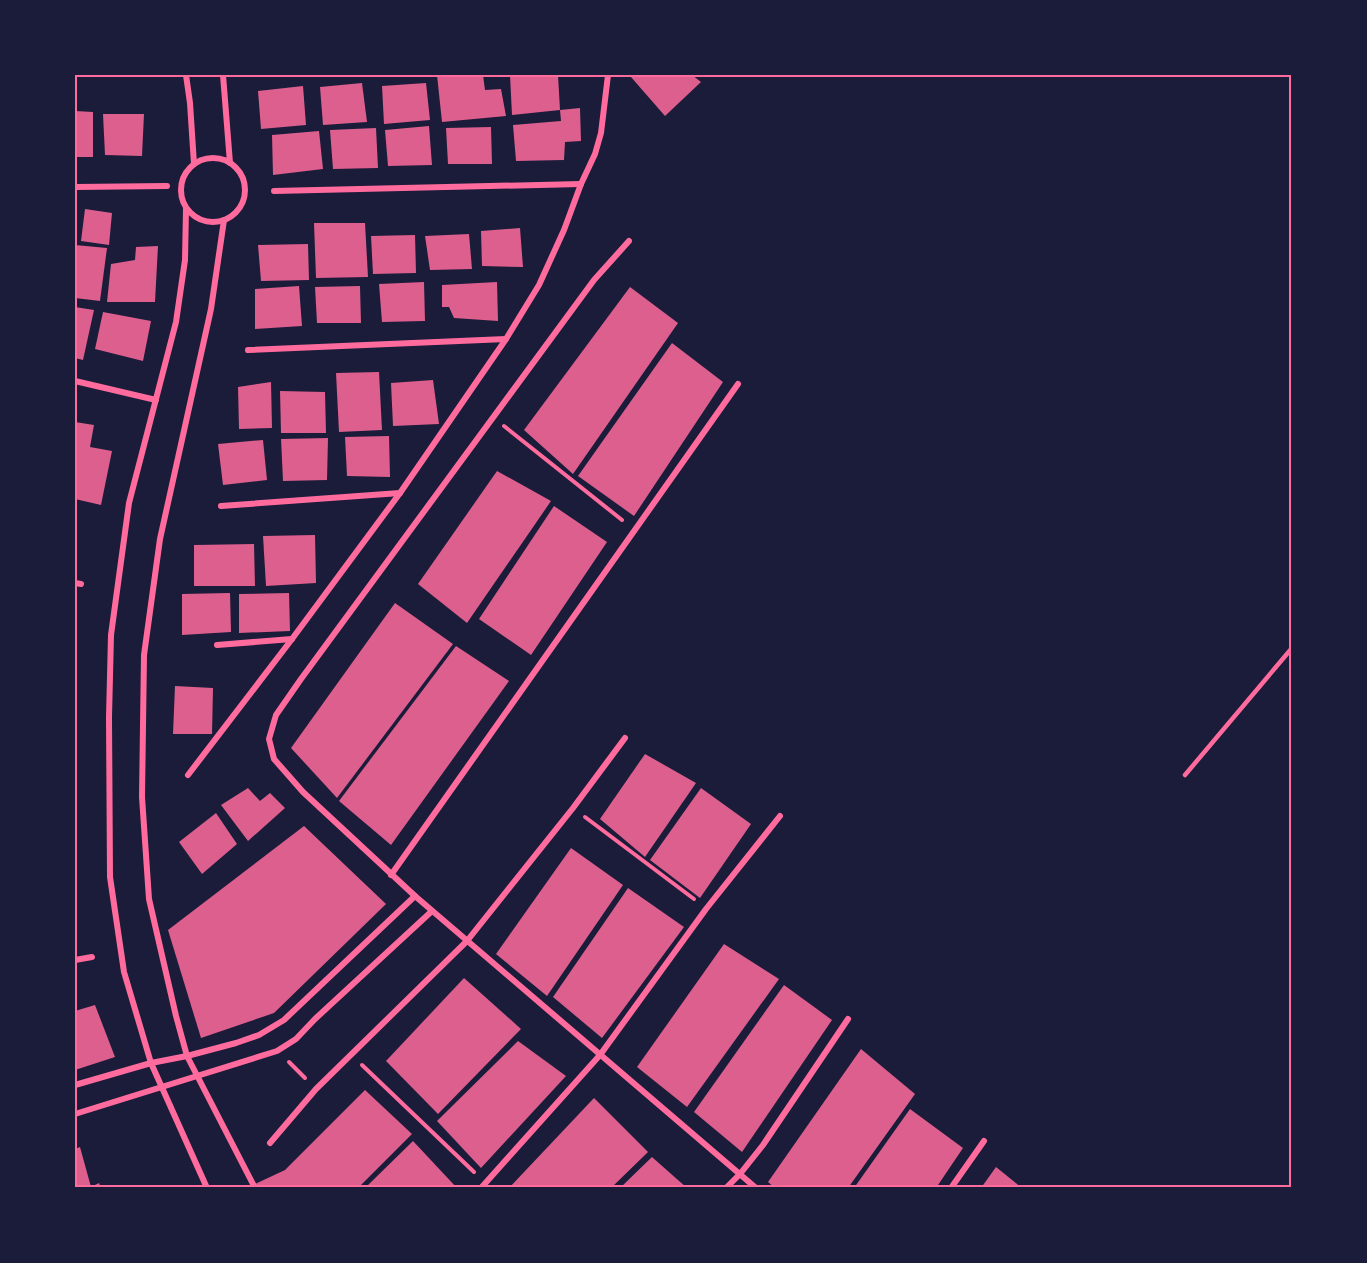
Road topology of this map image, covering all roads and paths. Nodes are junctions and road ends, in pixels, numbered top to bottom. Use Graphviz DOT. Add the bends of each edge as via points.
graph roads {
  1 [pos="186,75"];
  2 [pos="223,75"];
  3 [pos="608,75"];
  4 [pos="230,163"];
  5 [pos="194,164"];
  6 [pos="581,184"];
  7 [pos="167,186"];
  8 [pos="75,187"];
  9 [pos="274,190"];
  10 [pos="186,209"];
  11 [pos="224,220"];
  12 [pos="629,241"];
  13 [pos="506,339"];
  14 [pos="248,350"];
  15 [pos="75,381"];
  16 [pos="738,384"];
  17 [pos="156,400"];
  18 [pos="493,417"];
  19 [pos="400,493"];
  20 [pos="221,506"];
  21 [pos="635,530"];
  22 [pos="292,639"];
  23 [pos="217,645"];
  24 [pos="1292,648"];
  25 [pos="625,738"];
  26 [pos="188,775"];
  27 [pos="1185,776"];
  28 [pos="573,807"];
  29 [pos="780,816"];
  30 [pos="391,875"];
  31 [pos="415,896"];
  32 [pos="706,909"];
  33 [pos="432,911"];
  34 [pos="467,941"];
  35 [pos="92,957"];
  36 [pos="75,960"];
  37 [pos="848,1019"];
  38 [pos="277,1051"];
  39 [pos="351,1054"];
  40 [pos="600,1055"];
  41 [pos="187,1056"];
  42 [pos="152,1063"];
  43 [pos="197,1076"];
  44 [pos="75,1085"];
  45 [pos="161,1086"];
  46 [pos="316,1089"];
  47 [pos="75,1114"];
  48 [pos="984,1141"];
  49 [pos="270,1143"];
  50 [pos="740,1174"];
  51 [pos="483,1186"];
  52 [pos="207,1188"];
  53 [pos="255,1188"];
  54 [pos="726,1188"];
  55 [pos="756,1188"];
  56 [pos="951,1188"];
  1 -- 5 [label="street"];
  2 -- 4 [label="street"];
  3 -- 6 [label="street" via="601,133"];
  4 -- 5 [label="street" via="218,158"];
  4 -- 11 [label="street" via="239,171 245,194 242,205"];
  5 -- 10 [label="street" via="181,185"];
  6 -- 9 [label="street"];
  6 -- 13 [label="street" via="539,285"];
  7 -- 8 [label="street"];
  10 -- 11 [label="street" via="210,223"];
  10 -- 17 [label="street" via="185,260 176,322"];
  11 -- 41 [label="street" via="211,309 160,538 144,655 142,796 149,899"];
  12 -- 18 [label="street" via="594,280"];
  13 -- 14 [label="street"];
  13 -- 19 [label="street"];
  15 -- 17 [label="street"];
  16 -- 21 [label="street"];
  17 -- 42 [label="street" via="129,503 111,635 109,717 110,877 124,972"];
  18 -- 21 [label="path"];
  18 -- 30 [label="street" via="276,715 269,738 274,759 303,792"];
  19 -- 20 [label="street"];
  19 -- 22 [label="street"];
  21 -- 30 [label="street"];
  22 -- 23 [label="street"];
  22 -- 26 [label="street"];
  24 -- 27 [label="lane"];
  25 -- 28 [label="street"];
  28 -- 32 [label="path"];
  28 -- 34 [label="street"];
  29 -- 32 [label="street"];
  30 -- 31 [label="street"];
  31 -- 33 [label="street"];
  31 -- 41 [label="street" via="284,1020 259,1035"];
  32 -- 40 [label="street"];
  33 -- 34 [label="street"];
  33 -- 38 [label="street" via="296,1039"];
  34 -- 39 [label="street"];
  34 -- 40 [label="street"];
  35 -- 36 [label="street"];
  37 -- 50 [label="street" via="764,1145"];
  38 -- 43 [label="street"];
  38 -- 46 [label="path"];
  39 -- 46 [label="street"];
  39 -- 51 [label="path"];
  40 -- 50 [label="street"];
  40 -- 51 [label="street"];
  41 -- 42 [label="street"];
  41 -- 43 [label="street"];
  42 -- 44 [label="street"];
  42 -- 45 [label="street"];
  43 -- 45 [label="street"];
  43 -- 53 [label="street"];
  45 -- 47 [label="street"];
  45 -- 52 [label="street"];
  46 -- 49 [label="street"];
  48 -- 56 [label="street"];
  50 -- 54 [label="street"];
  50 -- 55 [label="street"];
}
